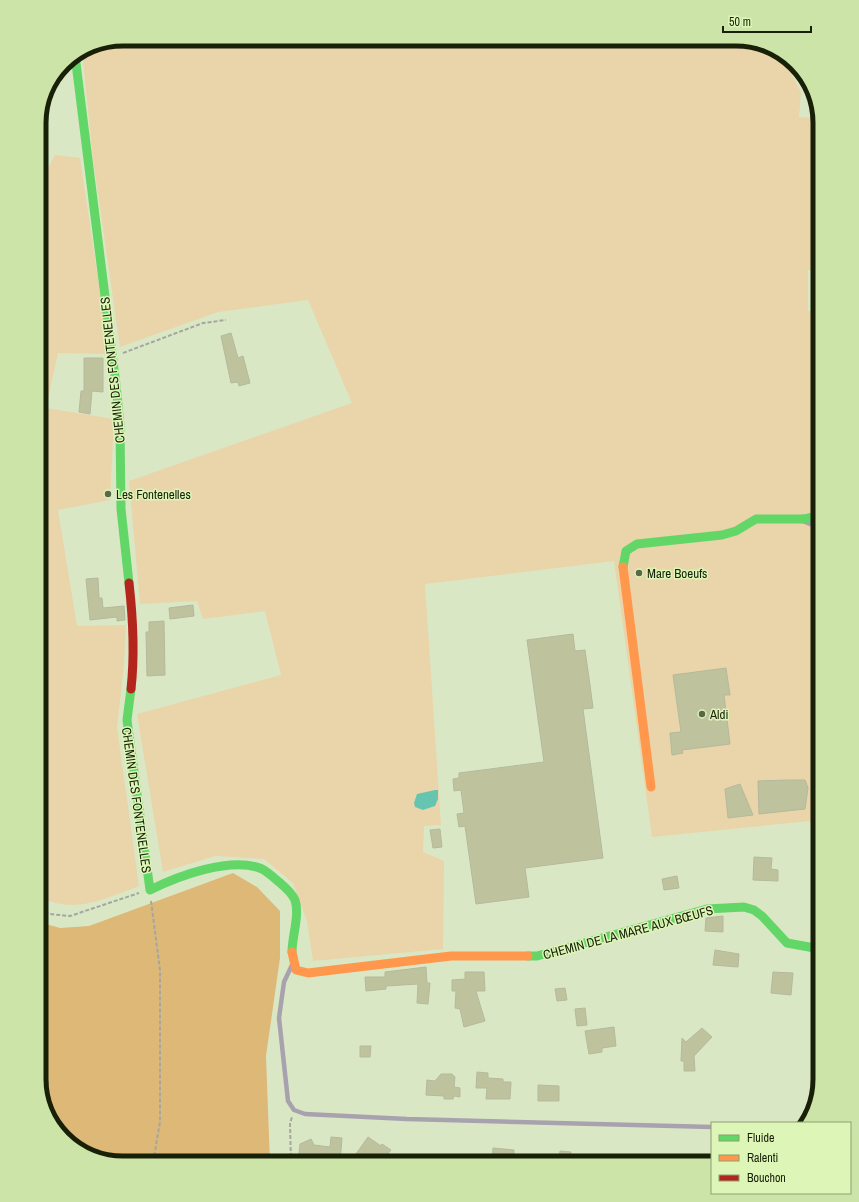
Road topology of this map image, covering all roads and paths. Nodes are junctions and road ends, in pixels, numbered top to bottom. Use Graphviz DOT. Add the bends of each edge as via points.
graph roads {
  1 [pos="76,62"];
  2 [pos="226,320"];
  3 [pos="113,357"];
  4 [pos="813,517"];
  5 [pos="804,520"];
  6 [pos="813,523"];
  7 [pos="651,787"];
  8 [pos="150,890"];
  9 [pos="46,913"];
  10 [pos="813,947"];
  11 [pos="293,963"];
  12 [pos="294,1110"];
  13 [pos="711,1127"];
  14 [pos="155,1156"];
  15 [pos="291,1156"];
  1 -- 3 [label="street, CHEMIN DES FONTENELLES"];
  2 -- 3 [label="path" via="203,323"];
  3 -- 8 [label="street, CHEMIN DES FONTENELLES" via="120,426 120,509 134,616 134,660 127,720"];
  4 -- 5 [label="street"];
  5 -- 6 [label="street"];
  5 -- 7 [label="street" via="756,519 736,531 722,535 638,544 626,551 624,568"];
  8 -- 9 [label="path" via="70,916"];
  8 -- 11 [label="street" via="162,883 220,867 246,865 262,869 285,887 295,900"];
  8 -- 14 [label="path, CHEMIN DES FONTENELLES" via="160,970 160,1122"];
  10 -- 11 [label="street, CHEMIN DE LA MARE AUX BŒUFS" via="787,943 762,916 744,906 707,909 537,956 451,956 308,973 296,970"];
  11 -- 12 [label="lane" via="284,982 279,1018 288,1101"];
  12 -- 13 [label="lane" via="305,1114 407,1119"];
  12 -- 15 [label="path" via="290,1122"];
}
